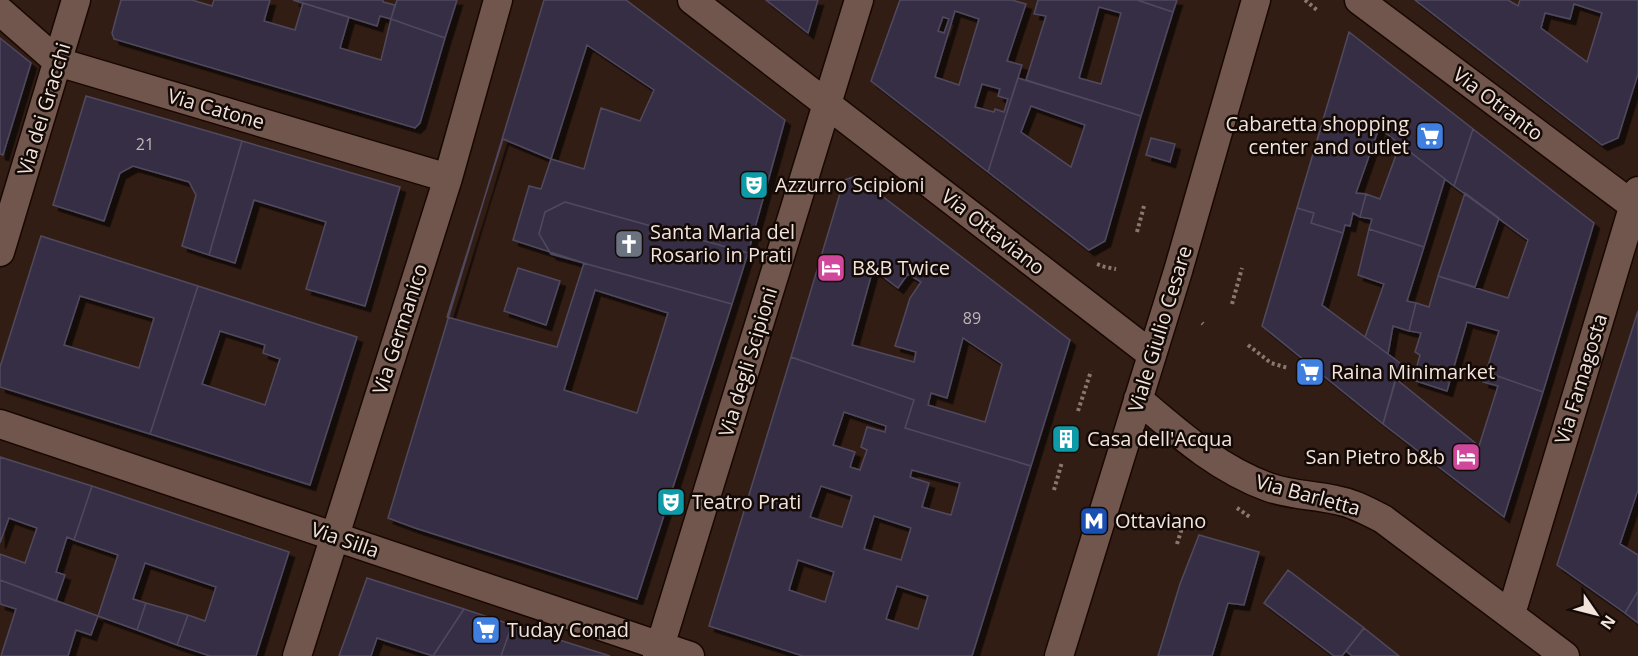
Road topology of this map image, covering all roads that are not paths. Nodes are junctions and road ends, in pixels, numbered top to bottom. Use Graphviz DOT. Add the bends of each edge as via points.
graph roads {
  1 [pos="76,0"];
  2 [pos="498,0"];
  3 [pos="692,0"];
  4 [pos="859,0"];
  5 [pos="1256,0"];
  6 [pos="1359,0"];
  7 [pos="0,11"];
  8 [pos="58,62"];
  9 [pos="827,104"];
  10 [pos="448,178"];
  11 [pos="1637,202"];
  12 [pos="0,252"];
  13 [pos="1151,354"];
  14 [pos="1138,399"];
  15 [pos="0,424"];
  16 [pos="335,536"];
  17 [pos="1514,604"];
  18 [pos="659,651"];
  19 [pos="297,656"];
  20 [pos="690,656"];
  21 [pos="1059,656"];
  22 [pos="1565,656"];
  1 -- 8 [label="street, Via dei Gracchi"];
  2 -- 10 [label="street, Via Germanico"];
  3 -- 9 [label="street, Via Ottaviano"];
  4 -- 9 [label="street, Via degli Scipioni"];
  5 -- 13 [label="street, Viale Giulio Cesare"];
  6 -- 11 [label="street, Via Otranto"];
  7 -- 8 [label="street, Via Catone"];
  8 -- 10 [label="street, Via Catone"];
  8 -- 12 [label="street, Via dei Gracchi"];
  9 -- 13 [label="street, Via Ottaviano"];
  9 -- 18 [label="street, Via degli Scipioni"];
  10 -- 16 [label="street, Via Germanico"];
  11 -- 17 [label="street, Via Famagosta"];
  13 -- 14 [label="street, Viale Giulio Cesare"];
  14 -- 21 [label="street, Viale Giulio Cesare"];
  14 -- 22 [label="street, Via Barletta" via="1205,454 1245,477 1269,488 1357,506 1383,519"];
  15 -- 16 [label="street, Via Silla"];
  16 -- 18 [label="street, Via Silla"];
  16 -- 19 [label="street, Via Germanico"];
  18 -- 20 [label="street, Via Silla"];
}
